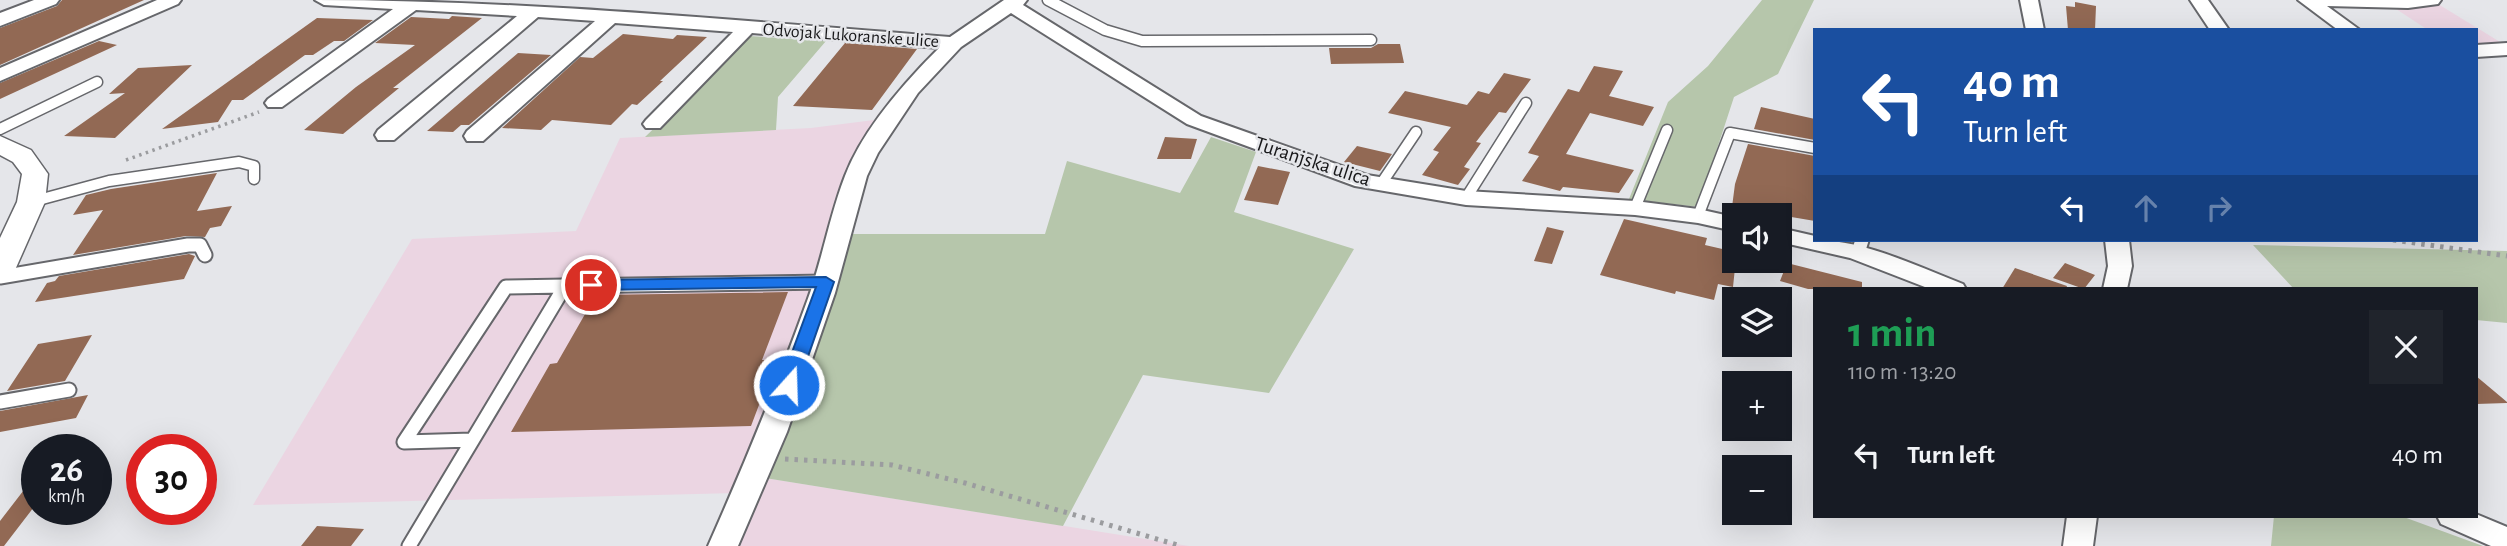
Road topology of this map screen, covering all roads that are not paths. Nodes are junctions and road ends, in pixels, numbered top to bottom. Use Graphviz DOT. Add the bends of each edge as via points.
graph roads {
  1 [pos="50,0"];
  2 [pos="172,0"];
  3 [pos="324,0"];
  4 [pos="1048,0"];
  5 [pos="2029,0"];
  6 [pos="2199,0"];
  7 [pos="2307,0"];
  8 [pos="2320,0"];
  9 [pos="2432,0"];
  10 [pos="367,1"];
  11 [pos="1014,2"];
  12 [pos="420,4"];
  13 [pos="534,12"];
  14 [pos="611,17"];
  15 [pos="0,20"];
  16 [pos="748,27"];
  17 [pos="2035,28"];
  18 [pos="2219,28"];
  19 [pos="2348,28"];
  20 [pos="1371,40"];
  21 [pos="954,43"];
  22 [pos="2507,49"];
  23 [pos="2478,51"];
  24 [pos="0,75"];
  25 [pos="97,82"];
  26 [pos="1526,103"];
  27 [pos="279,104"];
  28 [pos="653,124"];
  29 [pos="0,129"];
  30 [pos="1667,130"];
  31 [pos="1416,132"];
  32 [pos="386,135"];
  33 [pos="475,135"];
  34 [pos="0,144"];
  35 [pos="1813,148"];
  36 [pos="254,179"];
  37 [pos="1381,184"];
  38 [pos="1466,198"];
  39 [pos="31,202"];
  40 [pos="1635,208"];
  41 [pos="1699,216"];
  42 [pos="1722,221"];
  43 [pos="1792,237"];
  44 [pos="1813,240"];
  45 [pos="1827,242"];
  46 [pos="2117,242"];
  47 [pos="1860,247"];
  48 [pos="205,255"];
  49 [pos="0,270"];
  50 [pos="0,277"];
  51 [pos="826,282"];
  52 [pos="565,285"];
  53 [pos="1950,287"];
  54 [pos="2115,287"];
  55 [pos="69,390"];
  56 [pos="0,402"];
  57 [pos="472,440"];
  58 [pos="2082,518"];
  59 [pos="2457,518"];
  60 [pos="2507,540"];
  61 [pos="409,546"];
  62 [pos="723,546"];
  63 [pos="2078,546"];
  1 -- 15 [label="street"];
  2 -- 24 [label="street"];
  3 -- 10 [label="street, Odvojak Lukoranske ulice"];
  4 -- 20 [label="lane" via="1098,29 1142,41"];
  5 -- 17 [label="street"];
  6 -- 18 [label="street"];
  7 -- 19 [label="street"];
  8 -- 9 [label="street"];
  10 -- 12 [label="street, Odvojak Lukoranske ulice"];
  11 -- 21 [label="street"];
  11 -- 37 [label="street, Turanjska ulica" via="1194,120"];
  12 -- 13 [label="street, Odvojak Lukoranske ulice"];
  12 -- 27 [label="street"];
  13 -- 14 [label="street, Odvojak Lukoranske ulice"];
  13 -- 32 [label="street"];
  14 -- 16 [label="street, Odvojak Lukoranske ulice"];
  14 -- 33 [label="street"];
  16 -- 21 [label="street, Odvojak Lukoranske ulice"];
  16 -- 28 [label="street, Odvojak Lukoranske ulice"];
  21 -- 51 [label="street" via="910,89 867,153 856,176"];
  22 -- 23 [label="street"];
  25 -- 29 [label="lane"];
  26 -- 38 [label="lane"];
  30 -- 40 [label="lane"];
  31 -- 37 [label="lane"];
  34 -- 39 [label="street" via="22,156 35,174"];
  35 -- 41 [label="lane" via="1730,133"];
  36 -- 39 [label="lane" via="254,166 239,162 109,181"];
  37 -- 38 [label="street, Turanjska ulica"];
  38 -- 40 [label="street, Turanjska ulica"];
  39 -- 49 [label="street"];
  40 -- 41 [label="street, Turanjska ulica"];
  41 -- 42 [label="street, Turanjska ulica"];
  43 -- 44 [label="street"];
  45 -- 47 [label="street"];
  46 -- 54 [label="street" via="2120,266"];
  47 -- 53 [label="street"];
  48 -- 50 [label="lane" via="200,245 188,245"];
  51 -- 52 [label="lane"];
  51 -- 62 [label="street" via="763,458"];
  52 -- 57 [label="lane"];
  52 -- 57 [label="lane" via="506,286 404,442"];
  55 -- 56 [label="lane"];
  57 -- 61 [label="lane"];
  58 -- 63 [label="street"];
  59 -- 60 [label="street"];
}
